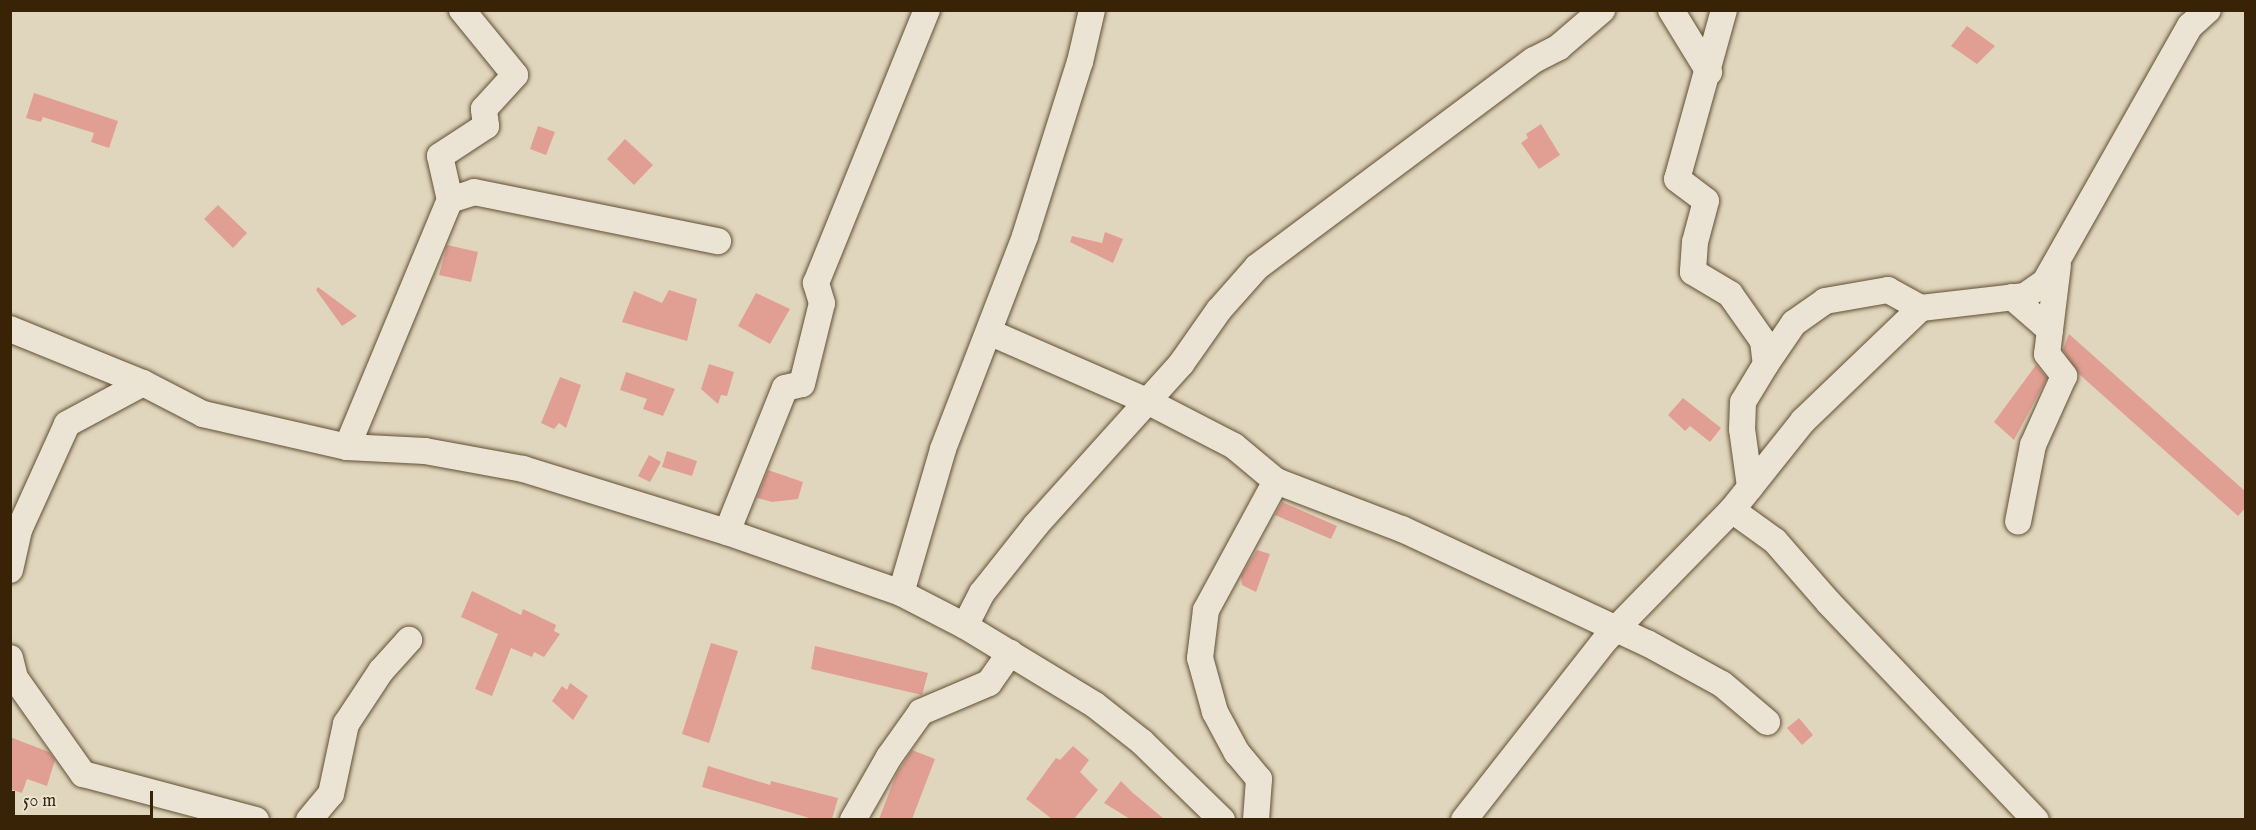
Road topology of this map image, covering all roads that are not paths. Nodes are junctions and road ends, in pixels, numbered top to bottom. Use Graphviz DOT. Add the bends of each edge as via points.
graph roads {
  1 [pos="462,10"];
  2 [pos="927,10"];
  3 [pos="1092,10"];
  4 [pos="1602,10"];
  5 [pos="1671,10"];
  6 [pos="1724,10"];
  7 [pos="2196,16"];
  8 [pos="1709,72"];
  9 [pos="450,200"];
  10 [pos="718,241"];
  11 [pos="2058,259"];
  12 [pos="2012,297"];
  13 [pos="1921,308"];
  14 [pos="10,329"];
  15 [pos="2050,330"];
  16 [pos="989,332"];
  17 [pos="1766,364"];
  18 [pos="143,383"];
  19 [pos="1147,401"];
  20 [pos="347,447"];
  21 [pos="1276,481"];
  22 [pos="1750,487"];
  23 [pos="1732,510"];
  24 [pos="2018,522"];
  25 [pos="727,532"];
  26 [pos="10,570"];
  27 [pos="901,593"];
  28 [pos="964,626"];
  29 [pos="1616,628"];
  30 [pos="409,640"];
  31 [pos="1010,653"];
  32 [pos="10,658"];
  33 [pos="1767,722"];
  34 [pos="256,819"];
  35 [pos="309,819"];
  36 [pos="853,819"];
  37 [pos="1222,819"];
  38 [pos="1256,819"];
  39 [pos="1464,819"];
  40 [pos="2036,819"];
  1 -- 9 [label="street" via="515,75 484,109 486,126 440,156"];
  2 -- 25 [label="street" via="816,283 822,303 802,384 785,388"];
  3 -- 16 [label="street" via="1080,62 1025,236"];
  4 -- 19 [label="street" via="1559,47 1534,60 1257,267"];
  5 -- 8 [label="street"];
  6 -- 8 [label="street"];
  7 -- 11 [label="street"];
  8 -- 17 [label="street" via="1677,180 1706,201 1695,242 1693,272 1730,294 1763,341"];
  9 -- 10 [label="street" via="474,192"];
  9 -- 20 [label="street"];
  11 -- 12 [label="street" via="2045,282 2025,296"];
  11 -- 15 [label="street"];
  12 -- 13 [label="street"];
  12 -- 15 [label="street"];
  13 -- 17 [label="street" via="1888,290 1826,301 1794,323"];
  13 -- 22 [label="street" via="1803,421"];
  14 -- 18 [label="street"];
  15 -- 24 [label="street" via="2047,354 2064,375 2033,445"];
  16 -- 19 [label="street"];
  16 -- 27 [label="street" via="943,449"];
  17 -- 22 [label="street" via="1743,402 1742,429"];
  18 -- 20 [label="street" via="203,414"];
  18 -- 26 [label="street" via="67,424 19,530"];
  19 -- 21 [label="street" via="1234,446"];
  19 -- 28 [label="street" via="1036,525 982,593"];
  20 -- 25 [label="street" via="425,451 523,469"];
  21 -- 29 [label="street" via="1402,530"];
  21 -- 38 [label="street" via="1206,610 1200,658 1215,712 1237,753 1259,779"];
  22 -- 23 [label="street"];
  23 -- 29 [label="street"];
  23 -- 40 [label="street" via="1775,541 1829,603"];
  25 -- 27 [label="street"];
  27 -- 28 [label="street"];
  28 -- 31 [label="street"];
  29 -- 33 [label="street" via="1722,684"];
  29 -- 39 [label="street"];
  30 -- 35 [label="street" via="381,671 346,724 331,794"];
  31 -- 36 [label="street" via="989,683 921,712"];
  31 -- 37 [label="street" via="1095,705 1142,742"];
  32 -- 34 [label="street" via="15,678 83,774"];
}
